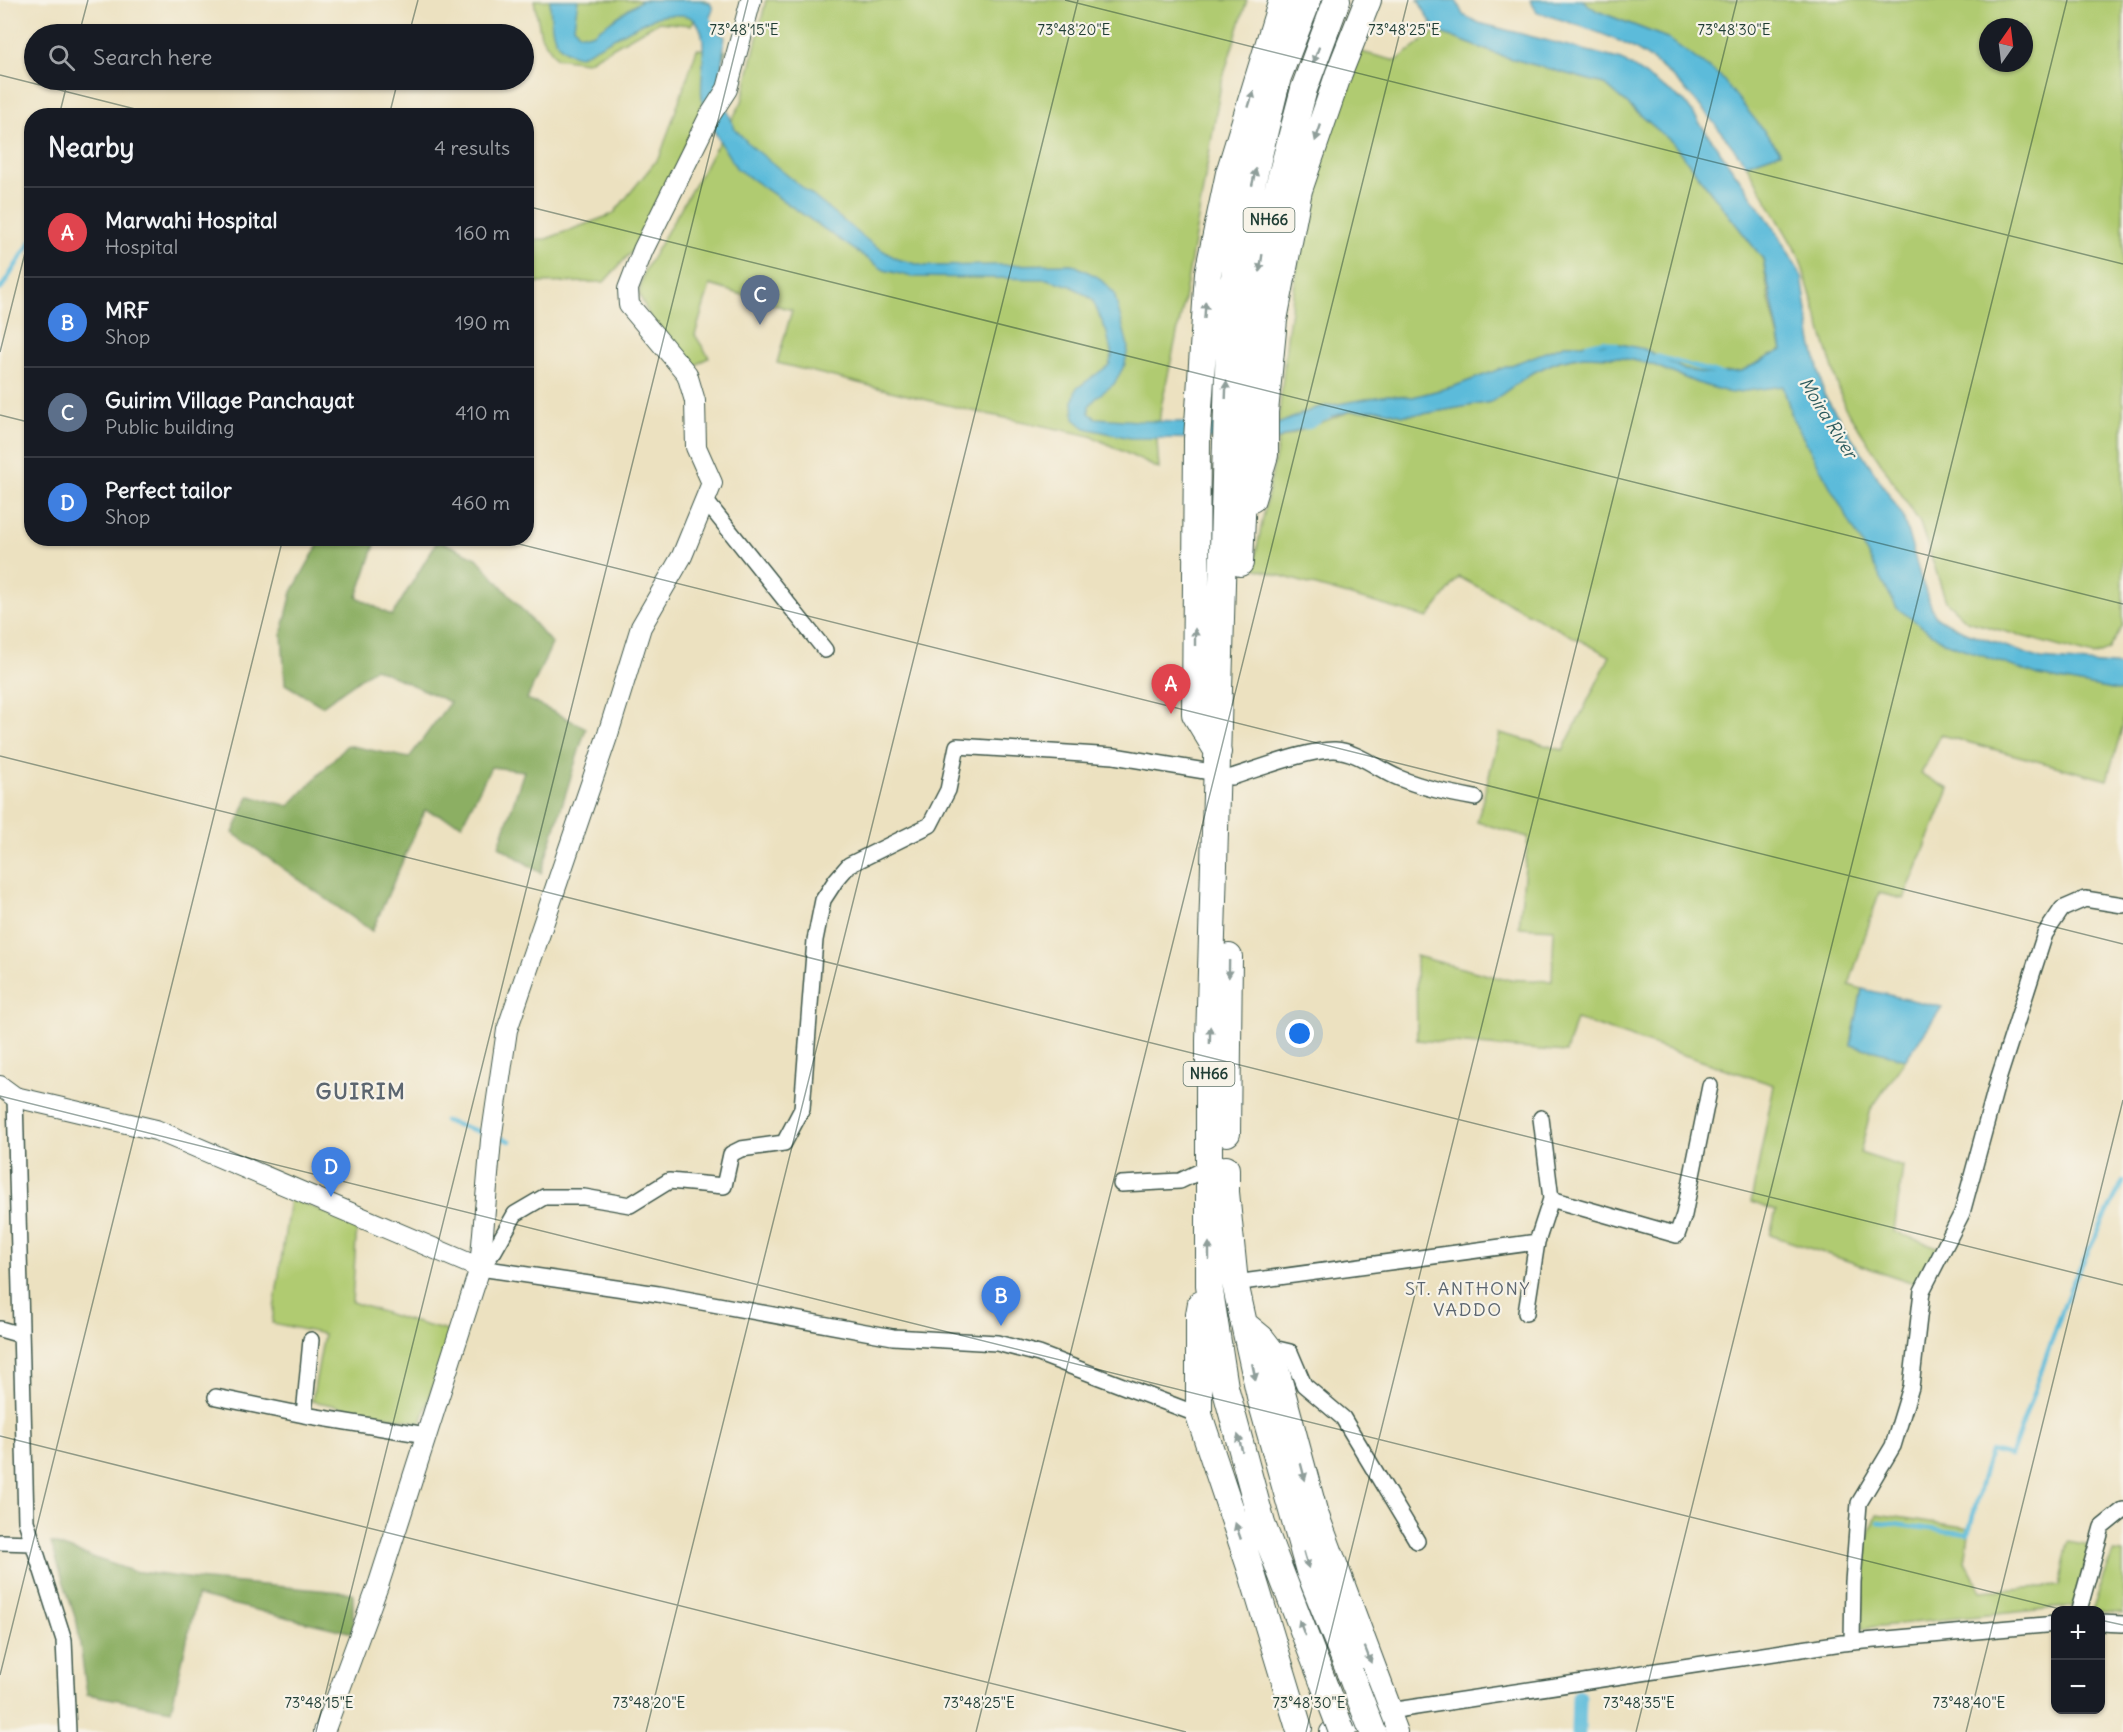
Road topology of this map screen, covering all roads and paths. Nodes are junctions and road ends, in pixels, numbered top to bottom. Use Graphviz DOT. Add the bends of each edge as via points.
graph roads {
  1 [pos="751,0"];
  2 [pos="1282,0"];
  3 [pos="1308,0"];
  4 [pos="1337,0"];
  5 [pos="1368,0"];
  6 [pos="705,500"];
  7 [pos="1241,532"];
  8 [pos="825,650"];
  9 [pos="1222,767"];
  10 [pos="1475,798"];
  11 [pos="2123,905"];
  12 [pos="1710,1086"];
  13 [pos="8,1091"];
  14 [pos="1542,1118"];
  15 [pos="1209,1167"];
  16 [pos="1121,1184"];
  17 [pos="1551,1199"];
  18 [pos="1537,1242"];
  19 [pos="480,1268"];
  20 [pos="1235,1283"];
  21 [pos="1209,1285"];
  22 [pos="1526,1313"];
  23 [pos="1244,1324"];
  24 [pos="0,1329"];
  25 [pos="21,1335"];
  26 [pos="311,1340"];
  27 [pos="1269,1347"];
  28 [pos="216,1397"];
  29 [pos="304,1415"];
  30 [pos="1199,1415"];
  31 [pos="426,1435"];
  32 [pos="2123,1510"];
  33 [pos="1417,1541"];
  34 [pos="0,1542"];
  35 [pos="32,1543"];
  36 [pos="2080,1606"];
  37 [pos="2105,1623"];
  38 [pos="2051,1624"];
  39 [pos="2123,1624"];
  40 [pos="1852,1642"];
  41 [pos="1393,1721"];
  42 [pos="1301,1731"];
  43 [pos="68,1732"];
  44 [pos="324,1732"];
  45 [pos="1330,1732"];
  46 [pos="1342,1732"];
  47 [pos="1372,1732"];
  1 -- 6 [label="street" via="727,88 643,250 628,289 629,305 687,374 695,401 696,447 712,483"];
  9 -- 2 [label="highway, one-way" via="1194,714 1197,439 1208,273 1229,173"];
  9 -- 3 [label="highway, NH66, one-way" via="1230,302 1243,221 1278,77"];
  4 -- 7 [label="highway, NH66, one-way" via="1304,89 1267,229 1255,303"];
  5 -- 7 [label="highway, one-way" via="1299,190 1274,320 1265,455"];
  6 -- 8 [label="street"];
  6 -- 19 [label="street" via="682,556 641,627 507,1030 491,1140"];
  7 -- 9 [label="highway, NH66"];
  9 -- 10 [label="street" via="1336,750 1434,790"];
  15 -- 9 [label="highway, NH66, one-way" via="1209,1041"];
  9 -- 19 [label="street" via="957,746 948,790 930,825 849,865 822,900 815,940 802,1109 784,1143 731,1154 724,1185 669,1181 630,1205 584,1197 544,1197 515,1214"];
  9 -- 20 [label="highway, NH66, one-way" via="1226,1192"];
  11 -- 40 [label="street" via="2085,899 2062,909 2045,934 1998,1080 1962,1213 1922,1291 1911,1388 1893,1446 1859,1503"];
  12 -- 17 [label="street" via="1677,1235"];
  13 -- 19 [label="street" via="156,1130"];
  13 -- 25 [label="street"];
  14 -- 17 [label="street"];
  15 -- 16 [label="street" via="1180,1181"];
  21 -- 15 [label="highway, NH66, one-way"];
  17 -- 18 [label="street"];
  18 -- 20 [label="street"];
  18 -- 22 [label="street"];
  19 -- 30 [label="street" via="658,1294 893,1337 997,1343 1039,1354"];
  19 -- 31 [label="street"];
  20 -- 23 [label="highway, NH66"];
  21 -- 30 [label="highway" via="1200,1308"];
  46 -- 21 [label="highway, NH66, one-way, bridge" via="1262,1524 1225,1387"];
  23 -- 27 [label="highway"];
  23 -- 47 [label="highway, NH66, one-way, bridge" via="1261,1401 1309,1571"];
  24 -- 25 [label="street"];
  25 -- 35 [label="street" via="26,1521"];
  26 -- 29 [label="street"];
  27 -- 33 [label="street" via="1290,1352 1304,1385 1343,1418"];
  27 -- 41 [label="highway, one-way" via="1314,1511"];
  28 -- 29 [label="street"];
  29 -- 31 [label="street"];
  42 -- 30 [label="highway, one-way"];
  31 -- 44 [label="street" via="375,1594"];
  32 -- 36 [label="street" via="2102,1527"];
  34 -- 35 [label="street"];
  35 -- 43 [label="street" via="64,1640"];
  37 -- 39 [label="street"];
  38 -- 40 [label="street"];
  40 -- 41 [label="street"];
  41 -- 45 [label="street"];
}
